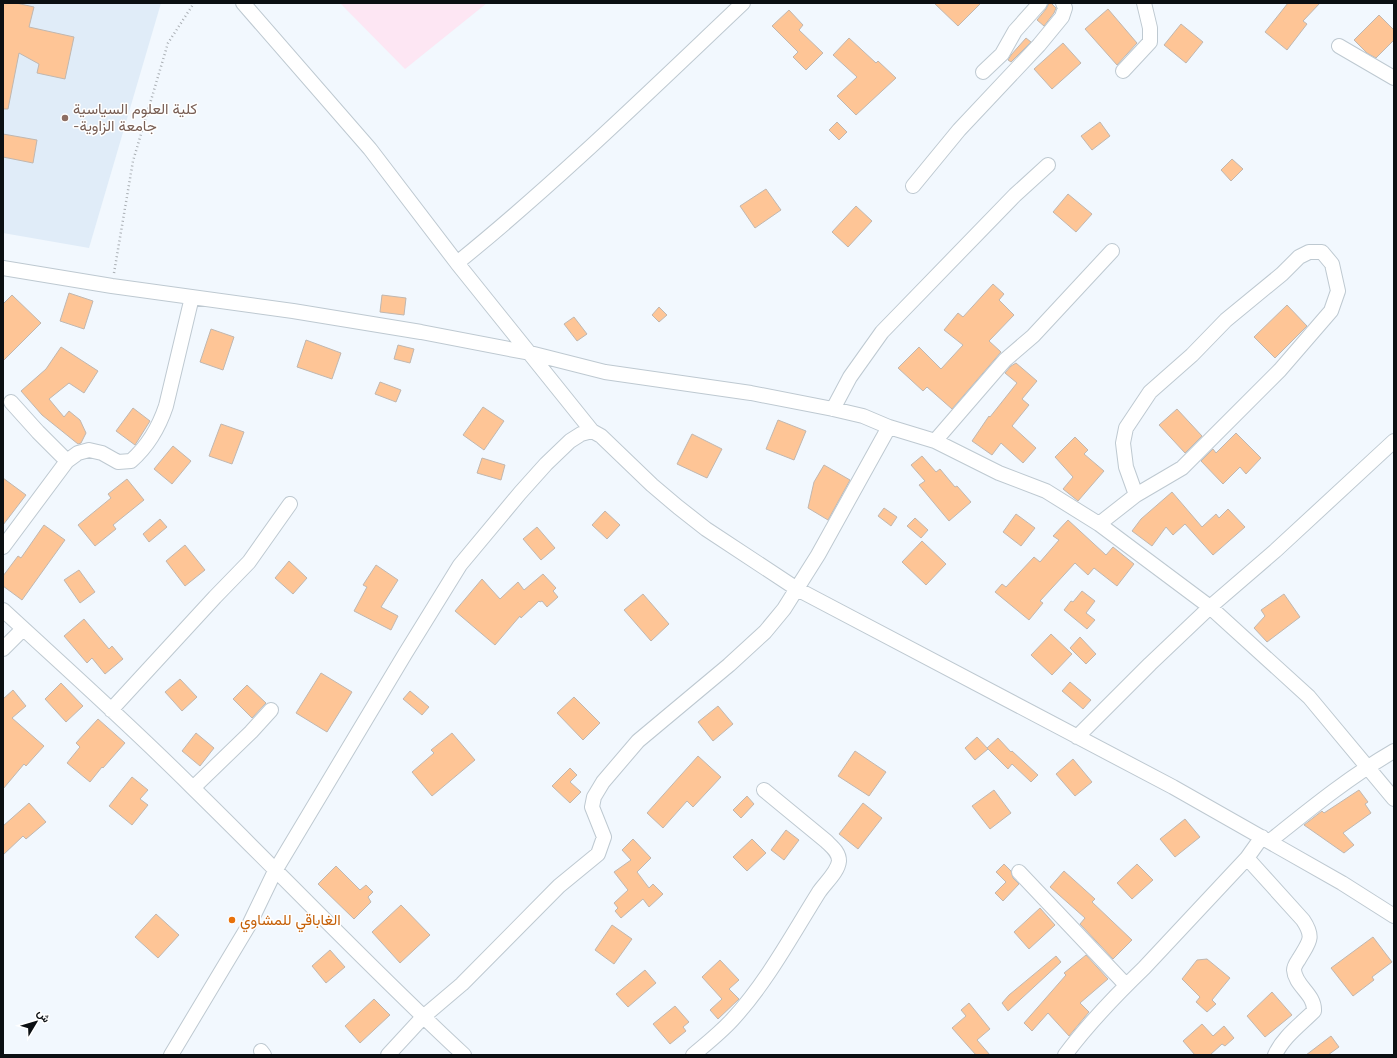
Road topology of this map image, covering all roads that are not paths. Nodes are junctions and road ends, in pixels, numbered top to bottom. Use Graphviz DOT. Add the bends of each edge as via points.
graph roads {
  1 [pos="243,3"];
  2 [pos="743,3"];
  3 [pos="1040,3"];
  4 [pos="1063,3"];
  5 [pos="1144,3"];
  6 [pos="1339,46"];
  7 [pos="1122,71"];
  8 [pos="984,72"];
  9 [pos="1394,78"];
  10 [pos="1048,165"];
  11 [pos="913,186"];
  12 [pos="1112,252"];
  13 [pos="457,263"];
  14 [pos="3,268"];
  15 [pos="192,297"];
  16 [pos="530,353"];
  17 [pos="11,402"];
  18 [pos="833,409"];
  19 [pos="889,427"];
  20 [pos="592,431"];
  21 [pos="935,441"];
  22 [pos="1394,441"];
  23 [pos="67,461"];
  24 [pos="1136,495"];
  25 [pos="290,504"];
  26 [pos="1099,524"];
  27 [pos="3,547"];
  28 [pos="797,590"];
  29 [pos="1210,607"];
  30 [pos="3,610"];
  31 [pos="23,629"];
  32 [pos="3,649"];
  33 [pos="111,710"];
  34 [pos="271,710"];
  35 [pos="1077,737"];
  36 [pos="1394,751"];
  37 [pos="1368,766"];
  38 [pos="193,788"];
  39 [pos="764,790"];
  40 [pos="1394,799"];
  41 [pos="1266,839"];
  42 [pos="1247,858"];
  43 [pos="275,871"];
  44 [pos="1019,872"];
  45 [pos="1394,916"];
  46 [pos="1126,985"];
  47 [pos="423,1017"];
  48 [pos="171,1055"];
  49 [pos="388,1055"];
  50 [pos="464,1055"];
  51 [pos="693,1055"];
  52 [pos="1065,1055"];
  53 [pos="1275,1055"];
  1 -- 13 [label="street" via="370,149"];
  2 -- 13 [label="street" via="630,111"];
  3 -- 8 [label="street" via="1015,31 1002,54"];
  4 -- 11 [label="street" via="1064,13 1044,40 959,130"];
  5 -- 7 [label="street" via="1150,28 1150,42"];
  6 -- 9 [label="street"];
  10 -- 18 [label="street" via="1015,195 882,332 850,377"];
  12 -- 21 [label="street" via="1033,336 1005,360"];
  13 -- 16 [label="street"];
  14 -- 15 [label="street"];
  15 -- 16 [label="street" via="414,331"];
  15 -- 23 [label="street" via="162,420 150,439 131,461 118,462 102,453 89,450 78,453"];
  16 -- 18 [label="street" via="605,372 750,393"];
  16 -- 20 [label="street"];
  17 -- 23 [label="street"];
  18 -- 19 [label="street" via="864,416"];
  19 -- 21 [label="street"];
  19 -- 28 [label="street"];
  20 -- 28 [label="street" via="601,436 652,485 700,525"];
  20 -- 43 [label="street" via="570,441 546,464 460,565"];
  21 -- 26 [label="street" via="998,473 1046,491"];
  22 -- 29 [label="street"];
  23 -- 27 [label="street"];
  24 -- 24 [label="street" via="1182,468 1280,370 1331,311 1338,291 1332,264 1322,252 1309,252 1299,257 1226,320 1192,355 1150,392 1126,428 1123,443 1126,467"];
  24 -- 26 [label="street"];
  25 -- 33 [label="street" via="249,562"];
  26 -- 29 [label="street"];
  28 -- 35 [label="street"];
  28 -- 47 [label="street" via="765,632 638,741 603,782 594,797 592,807 604,837 598,854 559,886 462,984"];
  29 -- 35 [label="street"];
  29 -- 37 [label="street" via="1309,697"];
  30 -- 31 [label="street"];
  31 -- 32 [label="street"];
  31 -- 33 [label="street"];
  33 -- 38 [label="street"];
  34 -- 38 [label="street" via="252,732"];
  35 -- 41 [label="street"];
  36 -- 37 [label="street"];
  37 -- 40 [label="street"];
  37 -- 41 [label="street"];
  38 -- 43 [label="street"];
  39 -- 51 [label="street" via="826,841 835,850 839,863 765,977 731,1020"];
  41 -- 42 [label="street"];
  41 -- 45 [label="street"];
  42 -- 46 [label="street"];
  42 -- 53 [label="street" via="1303,920 1310,935 1310,942 1295,965 1294,971 1312,1000 1314,1011 1289,1034"];
  43 -- 47 [label="street"];
  43 -- 48 [label="street" via="249,925"];
  44 -- 46 [label="street"];
  46 -- 52 [label="street"];
  47 -- 49 [label="street"];
  47 -- 50 [label="street"];
}
